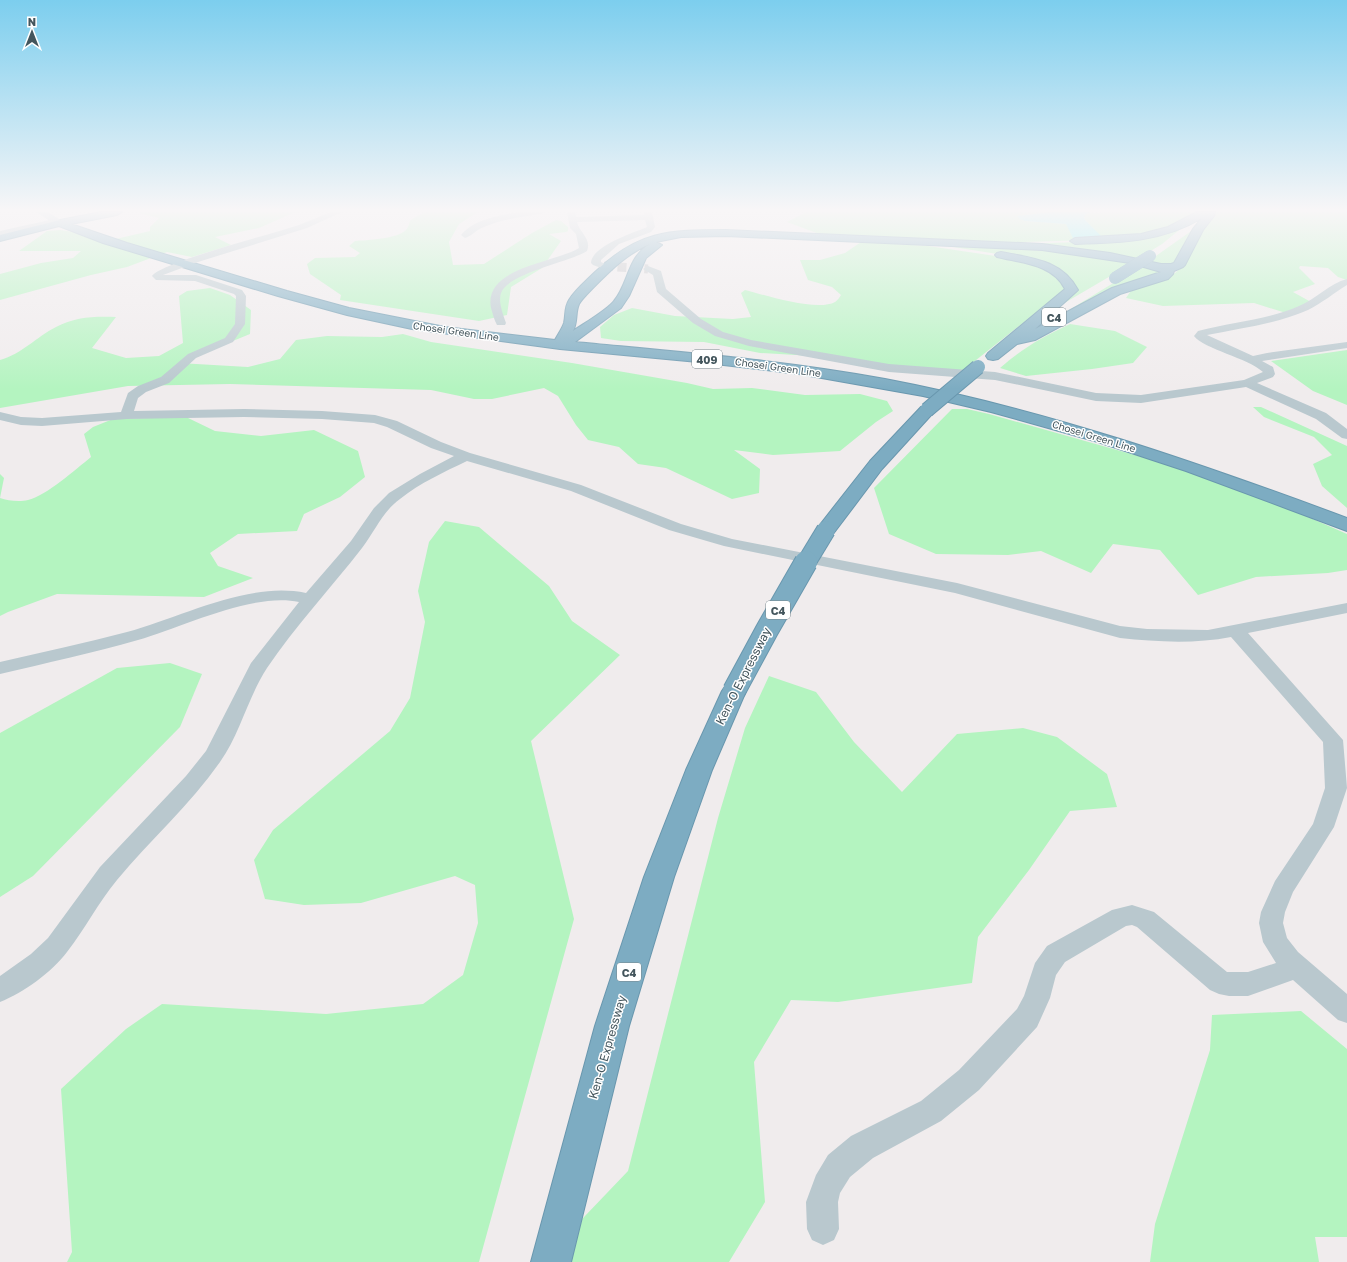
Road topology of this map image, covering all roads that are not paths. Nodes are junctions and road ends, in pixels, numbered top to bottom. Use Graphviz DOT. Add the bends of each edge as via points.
graph roads {
  1 [pos="166,271"];
  2 [pos="206,271"];
  3 [pos="524,271"];
  4 [pos="605,271"];
  5 [pos="635,271"];
  6 [pos="653,271"];
  7 [pos="1056,271"];
  8 [pos="1126,271"];
  9 [pos="1168,271"];
  10 [pos="1347,282"];
  11 [pos="501,322"];
  12 [pos="1017,340"];
  13 [pos="560,345"];
  14 [pos="1347,345"];
  15 [pos="992,356"];
  16 [pos="1252,360"];
  17 [pos="1247,383"];
  18 [pos="127,415"];
  19 [pos="0,416"];
  20 [pos="1347,435"];
  21 [pos="465,456"];
  22 [pos="1347,525"];
  23 [pos="310,599"];
  24 [pos="1347,608"];
  25 [pos="1236,631"];
  26 [pos="0,668"];
  27 [pos="1296,967"];
  28 [pos="0,990"];
  29 [pos="1347,1011"];
  30 [pos="823,1229"];
  31 [pos="551,1262"];
  1 -- 18 [label="street" via="157,276 165,279 196,278 238,292 241,296 240,324 229,340 192,356 165,380 132,396"];
  2 -- 13 [label="highway, Chosei Green Line / 409" via="277,293 378,319 443,331"];
  3 -- 11 [label="street" via="497,289 497,311"];
  4 -- 13 [label="highway" via="570,307 570,323"];
  5 -- 13 [label="highway" via="618,304"];
  6 -- 17 [label="street" via="658,273 661,290 697,321 719,334 756,345 889,368 995,376 1096,397 1141,399"];
  7 -- 15 [label="highway" via="1069,281 1072,290"];
  8 -- 12 [label="highway, Ken-O Expressway / C4, bridge"];
  9 -- 12 [label="highway" via="1164,276 1116,291 1030,337"];
  10 -- 16 [label="street" via="1304,308 1278,317 1202,333 1200,336"];
  12 -- 15 [label="highway, Ken-O Expressway / C4"];
  13 -- 22 [label="highway, Chosei Green Line / 409" via="789,368 963,400 1142,450"];
  14 -- 16 [label="street"];
  15 -- 31 [label="highway, Ken-O Expressway / C4, bridge" via="927,410 876,465 826,530 764,634 734,692 699,770 656,884 612,1026"];
  16 -- 17 [label="street" via="1269,370 1269,374"];
  17 -- 20 [label="street" via="1321,416"];
  18 -- 19 [label="street" via="42,422 21,422"];
  18 -- 21 [label="street" via="244,413 356,416 392,424"];
  21 -- 23 [label="street" via="394,496 379,511 357,544"];
  21 -- 25 [label="street" via="576,488 675,527 730,543 957,588 1120,632 1208,636"];
  23 -- 26 [label="street" via="292,595 264,596 216,608 134,636"];
  23 -- 28 [label="street" via="258,667 214,755 194,782 108,874 57,946 31,969"];
  24 -- 25 [label="street"];
  25 -- 27 [label="street" via="1333,740 1336,788 1323,827 1283,888 1271,923 1276,942"];
  27 -- 29 [label="street"];
  27 -- 30 [label="street" via="1247,985 1228,986 1219,982 1145,918 1132,915 1121,917 1081,939 1056,954 1044,971 1037,998 1027,1018 969,1080 931,1110 862,1147 838,1166 822,1202"];
}
